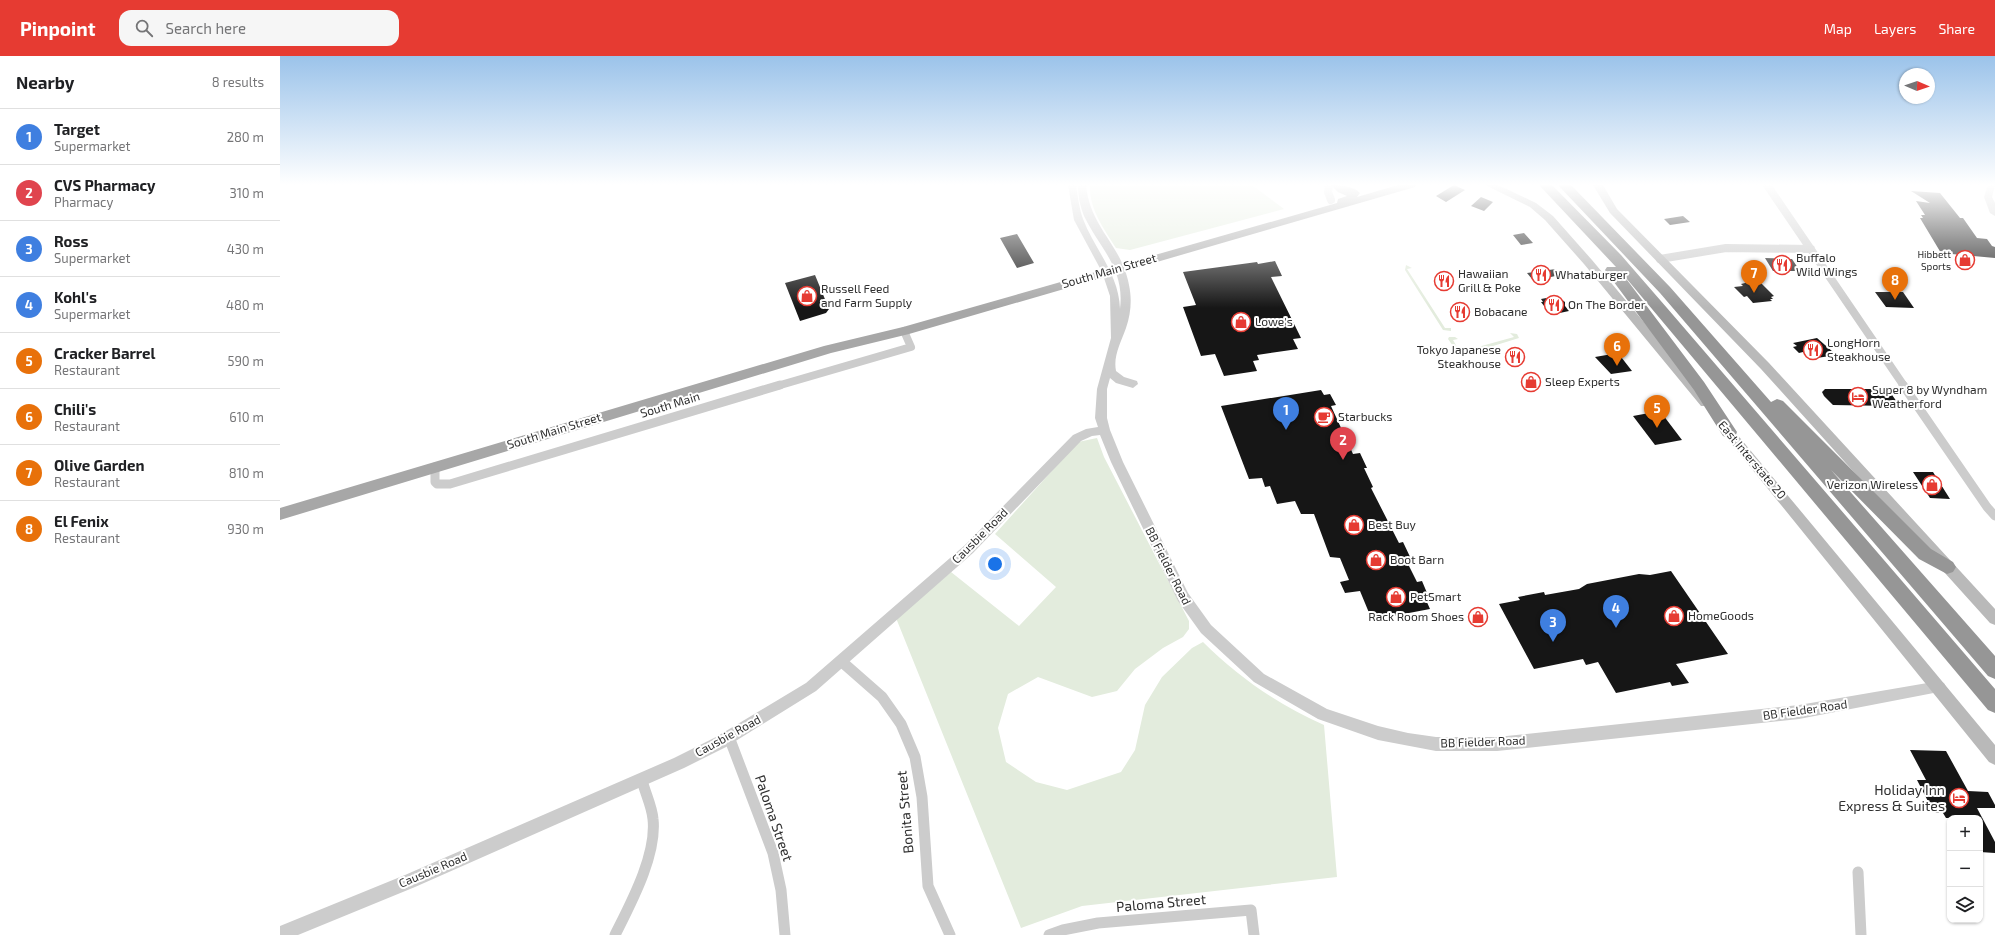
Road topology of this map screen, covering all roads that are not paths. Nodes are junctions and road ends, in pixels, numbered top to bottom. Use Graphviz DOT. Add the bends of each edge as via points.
graph roads {
  1 [pos="1083,226"];
  2 [pos="1092,226"];
  3 [pos="1254,226"];
  4 [pos="1267,226"];
  5 [pos="1556,226"];
  6 [pos="1576,226"];
  7 [pos="1585,226"];
  8 [pos="1606,226"];
  9 [pos="1628,226"];
  10 [pos="1795,226"];
  11 [pos="1811,249"];
  12 [pos="1660,259"];
  13 [pos="1112,266"];
  14 [pos="904,331"];
  15 [pos="1702,331"];
  16 [pos="829,349"];
  17 [pos="1109,361"];
  18 [pos="1102,389"];
  19 [pos="1104,430"];
  20 [pos="1729,432"];
  21 [pos="435,467"];
  22 [pos="280,514"];
  23 [pos="1995,516"];
  24 [pos="1947,568"];
  25 [pos="1995,619"];
  26 [pos="842,661"];
  27 [pos="1995,670"];
  28 [pos="1939,687"];
  29 [pos="1995,704"];
  30 [pos="728,737"];
  31 [pos="1995,757"];
  32 [pos="642,780"];
  33 [pos="1858,872"];
  34 [pos="280,934"];
  35 [pos="615,935"];
  36 [pos="785,935"];
  37 [pos="950,935"];
  38 [pos="1049,935"];
  39 [pos="1254,935"];
  40 [pos="1861,935"];
  1 -- 13 [label="street"];
  2 -- 13 [label="street"];
  3 -- 13 [label="main road, South Main Street"];
  4 -- 13 [label="main road, South Main Street"];
  5 -- 20 [label="main road, East Interstate 20"];
  6 -- 20 [label="highway" via="1649,318"];
  7 -- 29 [label="highway" via="1662,311"];
  8 -- 15 [label="highway"];
  9 -- 12 [label="main road"];
  10 -- 11 [label="street"];
  11 -- 12 [label="street" via="1726,248"];
  11 -- 23 [label="street"];
  12 -- 24 [label="main road" via="1765,366"];
  13 -- 14 [label="main road, South Main Street"];
  13 -- 16 [label="main road, South Main Street" via="991,296"];
  13 -- 17 [label="street, BB Fielder Road" via="1116,338"];
  14 -- 16 [label="main road, South Main Street"];
  14 -- 21 [label="street, South Main" via="911,347 450,484 435,482"];
  15 -- 24 [label="highway" via="1718,343 1926,554"];
  15 -- 27 [label="highway"];
  16 -- 21 [label="main road, South Main Street"];
  17 -- 18 [label="street, BB Fielder Road"];
  17 -- 18 [label="street" via="1111,373 1120,380 1133,384"];
  18 -- 19 [label="street, BB Fielder Road" via="1101,418"];
  19 -- 26 [label="street, Causbie Road" via="1090,432 1077,438 969,549"];
  19 -- 28 [label="street, BB Fielder Road" via="1183,597 1206,629 1259,678 1280,691 1323,714 1378,733 1436,744 1497,744 1799,712"];
  20 -- 28 [label="main road, East Interstate 20"];
  21 -- 22 [label="main road, South Main Street"];
  24 -- 25 [label="main road"];
  26 -- 30 [label="street, Causbie Road" via="811,688"];
  26 -- 37 [label="street, Bonita Street" via="882,697 901,724 915,757 922,797 928,886"];
  28 -- 31 [label="main road, East Interstate 20"];
  30 -- 32 [label="street, Causbie Road"];
  30 -- 36 [label="street, Paloma Street" via="773,853 781,890"];
  32 -- 34 [label="street, Causbie Road"];
  32 -- 35 [label="street" via="653,820 651,848 629,907"];
  33 -- 40 [label="street"];
  38 -- 39 [label="street, Paloma Street" via="1098,923 1251,910"];
}
